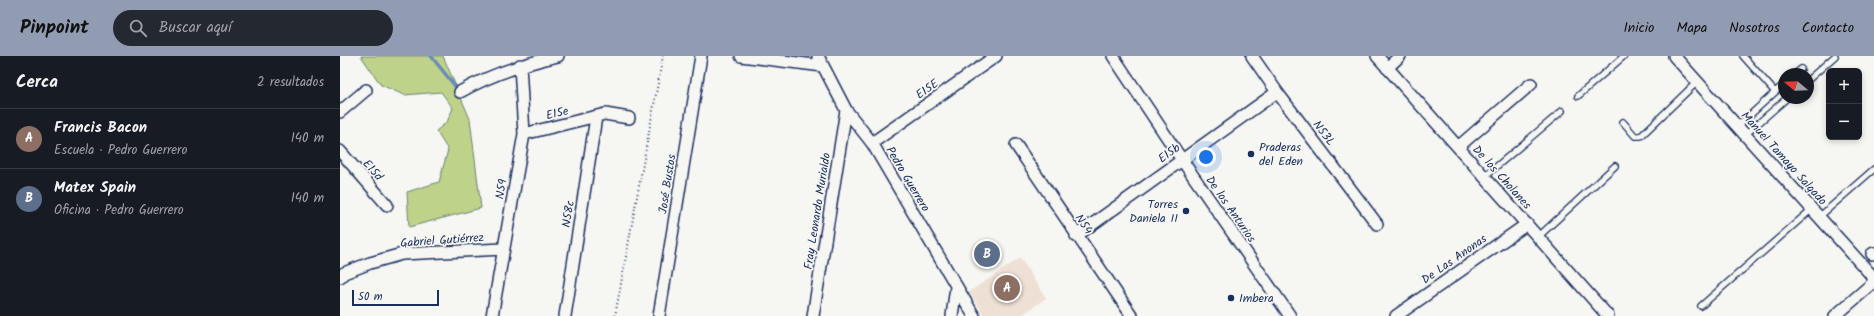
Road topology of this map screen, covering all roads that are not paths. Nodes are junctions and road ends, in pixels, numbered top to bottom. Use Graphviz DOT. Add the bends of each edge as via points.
graph roads {
  1 [pos="558,56"];
  2 [pos="701,56"];
  3 [pos="741,56"];
  4 [pos="996,56"];
  5 [pos="1113,56"];
  6 [pos="1252,56"];
  7 [pos="1377,56"];
  8 [pos="1400,56"];
  9 [pos="1624,56"];
  10 [pos="1674,56"];
  11 [pos="1743,56"];
  12 [pos="1835,56"];
  13 [pos="821,61"];
  14 [pos="520,65"];
  15 [pos="1387,68"];
  16 [pos="1814,75"];
  17 [pos="1697,82"];
  18 [pos="1531,84"];
  19 [pos="366,90"];
  20 [pos="460,92"];
  21 [pos="1277,92"];
  22 [pos="1776,92"];
  23 [pos="1578,96"];
  24 [pos="1780,104"];
  25 [pos="846,110"];
  26 [pos="1562,111"];
  27 [pos="340,112"];
  28 [pos="596,117"];
  29 [pos="629,118"];
  30 [pos="1622,122"];
  31 [pos="1738,126"];
  32 [pos="524,134"];
  33 [pos="1746,134"];
  34 [pos="872,143"];
  35 [pos="1016,146"];
  36 [pos="1458,147"];
  37 [pos="340,151"];
  38 [pos="1182,160"];
  39 [pos="1615,166"];
  40 [pos="1874,169"];
  41 [pos="1484,177"];
  42 [pos="387,205"];
  43 [pos="1816,213"];
  44 [pos="1377,224"];
  45 [pos="1527,224"];
  46 [pos="1076,236"];
  47 [pos="1538,237"];
  48 [pos="503,249"];
  49 [pos="341,273"];
  50 [pos="1874,278"];
  51 [pos="1874,282"];
  52 [pos="956,287"];
  53 [pos="1701,306"];
  54 [pos="492,316"];
  55 [pos="564,316"];
  56 [pos="659,316"];
  57 [pos="813,316"];
  58 [pos="952,316"];
  59 [pos="974,316"];
  60 [pos="1132,316"];
  61 [pos="1290,316"];
  62 [pos="1396,316"];
  63 [pos="1608,316"];
  64 [pos="1835,316"];
  1 -- 14 [label="street"];
  2 -- 56 [label="street, José Bustos"];
  3 -- 13 [label="street"];
  4 -- 34 [label="street, E15E"];
  5 -- 38 [label="street, De los Anturios"];
  6 -- 21 [label="street, N53L"];
  7 -- 15 [label="street, De los Cholanes"];
  8 -- 15 [label="street"];
  9 -- 23 [label="lane"];
  10 -- 17 [label="street, Manuel Tamayo Salgado"];
  11 -- 22 [label="lane"];
  12 -- 16 [label="lane"];
  13 -- 25 [label="street, Pedro Guerrero"];
  14 -- 20 [label="street" via="483,79"];
  14 -- 32 [label="street, N59"];
  15 -- 36 [label="street, De los Cholanes"];
  17 -- 30 [label="lane" via="1641,136 1635,136"];
  17 -- 31 [label="street, Manuel Tamayo Salgado"];
  18 -- 36 [label="street"];
  19 -- 27 [label="street"];
  21 -- 38 [label="street, E15b"];
  21 -- 44 [label="street, N53L"];
  22 -- 31 [label="lane"];
  24 -- 33 [label="lane"];
  25 -- 34 [label="street, Pedro Guerrero"];
  25 -- 57 [label="street, Fray Leonardo Murialdo"];
  26 -- 41 [label="lane"];
  28 -- 29 [label="street, E15e" via="605,114"];
  28 -- 32 [label="street, E15e"];
  28 -- 55 [label="street, N58c"];
  31 -- 33 [label="street, Manuel Tamayo Salgado"];
  32 -- 48 [label="street, N59"];
  33 -- 43 [label="street, Manuel Tamayo Salgado"];
  34 -- 52 [label="street, Pedro Guerrero"];
  35 -- 46 [label="street, N54"];
  36 -- 41 [label="street, De los Cholanes"];
  37 -- 42 [label="street, E15d"];
  38 -- 46 [label="street, E15b"];
  38 -- 61 [label="street, De los Anturios"];
  39 -- 47 [label="lane"];
  40 -- 43 [label="lane"];
  41 -- 45 [label="street, De los Cholanes"];
  43 -- 50 [label="street, Manuel Tamayo Salgado"];
  43 -- 53 [label="lane"];
  45 -- 47 [label="street, De los Cholanes"];
  45 -- 62 [label="street, De Las Anonas"];
  46 -- 60 [label="street, N54"];
  47 -- 63 [label="street, De los Cholanes"];
  48 -- 49 [label="street, Gabriel Gutiérrez" via="402,254"];
  48 -- 54 [label="street, N59"];
  51 -- 64 [label="street"];
  52 -- 58 [label="street"];
  52 -- 59 [label="street, Pedro Guerrero"];
}
